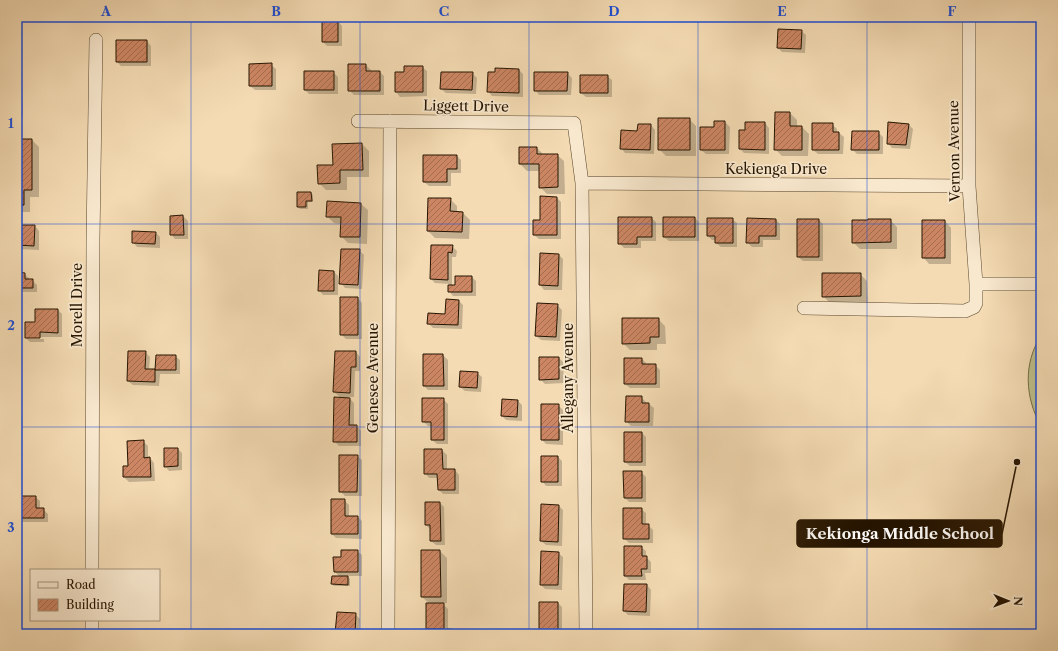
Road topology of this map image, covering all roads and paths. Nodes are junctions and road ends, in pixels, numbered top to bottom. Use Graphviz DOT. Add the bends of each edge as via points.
graph roads {
  1 [pos="969,17"];
  2 [pos="96,40"];
  3 [pos="358,121"];
  4 [pos="390,121"];
  5 [pos="574,123"];
  6 [pos="582,183"];
  7 [pos="969,186"];
  8 [pos="976,284"];
  9 [pos="1041,284"];
  10 [pos="804,308"];
  11 [pos="92,569"];
  12 [pos="92,621"];
  13 [pos="92,634"];
  14 [pos="388,634"];
  15 [pos="586,634"];
  1 -- 7 [label="street, Vernon Avenue"];
  2 -- 11 [label="street, Morell Drive"];
  3 -- 4 [label="street, Liggett Drive"];
  4 -- 5 [label="street, Liggett Drive"];
  4 -- 14 [label="street, Genesee Avenue"];
  5 -- 6 [label="street, Allegany Avenue"];
  6 -- 7 [label="street, Kekienga Drive"];
  6 -- 15 [label="street, Allegany Avenue"];
  7 -- 8 [label="street, Vernon Avenue"];
  8 -- 9 [label="street"];
  8 -- 10 [label="street, Vernon Avenue" via="976,303 974,307 965,311"];
  12 -- 13 [label="street"];
}
